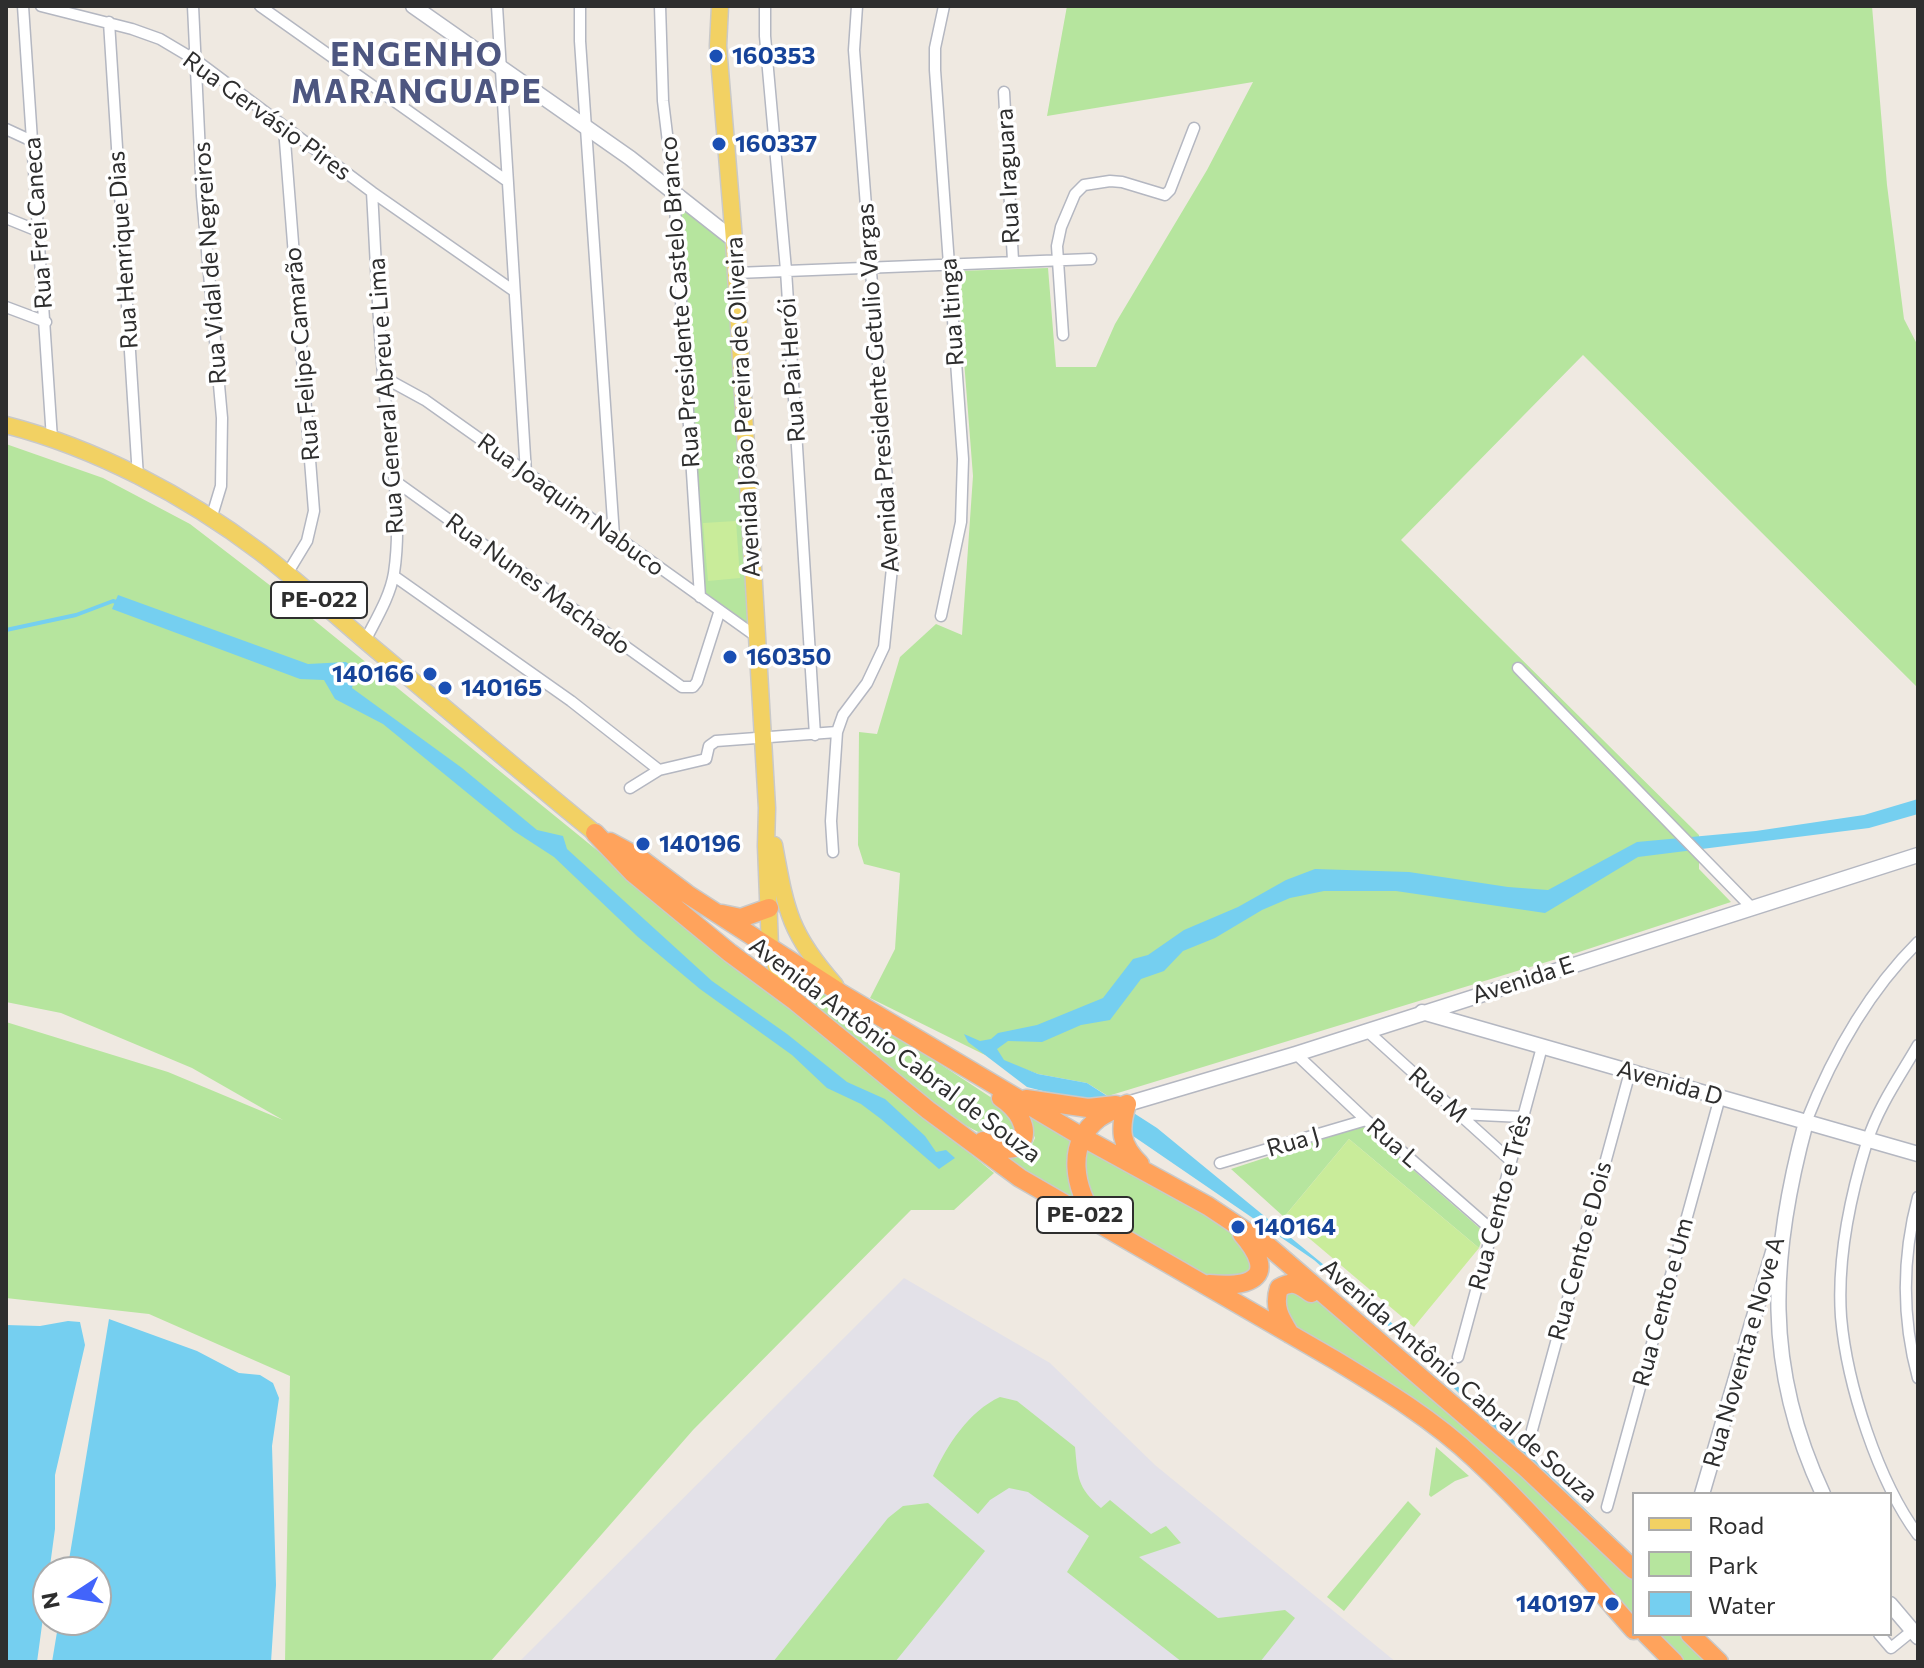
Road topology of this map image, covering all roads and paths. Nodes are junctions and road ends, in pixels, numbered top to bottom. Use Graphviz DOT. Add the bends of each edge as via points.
graph roads {
  1 [pos="23,6"];
  2 [pos="41,6"];
  3 [pos="193,6"];
  4 [pos="260,6"];
  5 [pos="413,6"];
  6 [pos="497,6"];
  7 [pos="580,6"];
  8 [pos="660,6"];
  9 [pos="720,6"];
  10 [pos="765,6"];
  11 [pos="857,6"];
  12 [pos="944,6"];
  13 [pos="109,22"];
  14 [pos="197,61"];
  15 [pos="499,67"];
  16 [pos="1004,92"];
  17 [pos="284,128"];
  18 [pos="1194,128"];
  19 [pos="6,129"];
  20 [pos="588,130"];
  21 [pos="32,141"];
  22 [pos="507,181"];
  23 [pos="372,192"];
  24 [pos="674,192"];
  25 [pos="6,218"];
  26 [pos="38,231"];
  27 [pos="734,240"];
  28 [pos="1091,259"];
  29 [pos="1013,261"];
  30 [pos="1056,261"];
  31 [pos="948,263"];
  32 [pos="870,266"];
  33 [pos="786,270"];
  34 [pos="736,273"];
  35 [pos="514,291"];
  36 [pos="6,307"];
  37 [pos="46,322"];
  38 [pos="1063,335"];
  39 [pos="383,377"];
  40 [pos="6,425"];
  41 [pos="52,439"];
  42 [pos="526,473"];
  43 [pos="138,477"];
  44 [pos="395,481"];
  45 [pos="211,519"];
  46 [pos="614,536"];
  47 [pos="287,574"];
  48 [pos="394,576"];
  49 [pos="700,597"];
  50 [pos="719,613"];
  51 [pos="941,616"];
  52 [pos="757,637"];
  53 [pos="365,641"];
  54 [pos="1518,668"];
  55 [pos="837,732"];
  56 [pos="815,735"];
  57 [pos="762,739"];
  58 [pos="659,770"];
  59 [pos="630,788"];
  60 [pos="767,808"];
  61 [pos="595,833"];
  62 [pos="833,852"];
  63 [pos="1918,855"];
  64 [pos="769,908"];
  65 [pos="1752,908"];
  66 [pos="714,912"];
  67 [pos="1918,942"];
  68 [pos="770,947"];
  69 [pos="842,994"];
  70 [pos="795,1001"];
  71 [pos="1422,1012"];
  72 [pos="888,1022"];
  73 [pos="1366,1030"];
  74 [pos="1918,1045"];
  75 [pos="1542,1047"];
  76 [pos="1296,1054"];
  77 [pos="1630,1072"];
  78 [pos="1015,1097"];
  79 [pos="1720,1097"];
  80 [pos="1127,1104"];
  81 [pos="928,1110"];
  82 [pos="1095,1112"];
  83 [pos="1459,1114"];
  84 [pos="1523,1117"];
  85 [pos="1366,1120"];
  86 [pos="1806,1122"];
  87 [pos="1084,1138"];
  88 [pos="1867,1139"];
  89 [pos="1918,1154"];
  90 [pos="1511,1161"];
  91 [pos="1220,1163"];
  92 [pos="1150,1175"];
  93 [pos="1918,1197"];
  94 [pos="1785,1209"];
  95 [pos="1098,1222"];
  96 [pos="1232,1222"];
  97 [pos="1492,1230"];
  98 [pos="1202,1283"];
  99 [pos="1291,1335"];
  100 [pos="1458,1357"];
  101 [pos="1918,1378"];
  102 [pos="1430,1384"];
  103 [pos="1532,1430"];
  104 [pos="1703,1492"];
  105 [pos="1822,1492"];
  106 [pos="1607,1507"];
  107 [pos="1918,1535"];
  108 [pos="1603,1540"];
  109 [pos="1632,1568"];
  110 [pos="1632,1579"];
  111 [pos="1605,1597"];
  112 [pos="1892,1606"];
  113 [pos="1632,1620"];
  114 [pos="1632,1627"];
  115 [pos="1915,1634"];
  116 [pos="1639,1636"];
  117 [pos="1648,1636"];
  118 [pos="1692,1636"];
  119 [pos="1703,1636"];
  120 [pos="1881,1636"];
  121 [pos="1662,1662"];
  122 [pos="1674,1662"];
  123 [pos="1719,1662"];
  124 [pos="1730,1662"];
  1 -- 21 [label="street, Rua Frei Caneca"];
  2 -- 13 [label="street, Rua Gervásio Pires"];
  3 -- 14 [label="street, Rua Vidal de Negreiros"];
  4 -- 22 [label="street"];
  5 -- 15 [label="street"];
  6 -- 15 [label="street"];
  7 -- 20 [label="street"];
  8 -- 24 [label="street, Rua Presidente Castelo Branco" via="663,101"];
  9 -- 27 [label="main road, Avenida João Pereira de Oliveira" via="718,46"];
  10 -- 33 [label="street, Rua Pai Herói"];
  11 -- 32 [label="street, Avenida Presidente Getulio Vargas" via="854,50"];
  12 -- 31 [label="street, Rua Itinga" via="935,70"];
  13 -- 14 [label="street, Rua Gervásio Pires" via="160,39"];
  13 -- 43 [label="street, Rua Henrique Dias"];
  14 -- 17 [label="street, Rua Gervásio Pires"];
  14 -- 45 [label="street, Rua Vidal de Negreiros" via="202,196 223,445 221,486"];
  15 -- 20 [label="street"];
  15 -- 22 [label="street"];
  16 -- 29 [label="street, Rua Iraguara"];
  17 -- 23 [label="street, Rua Gervásio Pires"];
  17 -- 47 [label="street, Rua Felipe Camarão" via="314,511 307,541"];
  18 -- 30 [label="street" via="1165,195 1122,182 1079,188 1061,227"];
  19 -- 21 [label="street"];
  20 -- 24 [label="street"];
  20 -- 46 [label="street"];
  21 -- 26 [label="street, Rua Frei Caneca"];
  22 -- 35 [label="street"];
  23 -- 35 [label="street, Rua Gervásio Pires"];
  23 -- 39 [label="street, Rua General Abreu e Lima"];
  24 -- 27 [label="street"];
  24 -- 49 [label="street, Rua Presidente Castelo Branco"];
  25 -- 26 [label="street"];
  26 -- 37 [label="street, Rua Frei Caneca"];
  27 -- 34 [label="main road, Avenida João Pereira de Oliveira"];
  28 -- 30 [label="street"];
  29 -- 30 [label="street"];
  29 -- 31 [label="street"];
  30 -- 38 [label="street"];
  31 -- 32 [label="street"];
  31 -- 51 [label="street, Rua Itinga" via="963,498"];
  32 -- 33 [label="street"];
  32 -- 55 [label="street, Avenida Presidente Getulio Vargas" via="893,558 880,660"];
  33 -- 34 [label="street"];
  33 -- 56 [label="street, Rua Pai Herói"];
  34 -- 52 [label="main road, Avenida João Pereira de Oliveira"];
  35 -- 42 [label="street"];
  36 -- 37 [label="street"];
  37 -- 41 [label="street, Rua Frei Caneca"];
  39 -- 42 [label="street, Rua Joaquim Nabuco" via="425,400"];
  39 -- 44 [label="street, Rua General Abreu e Lima"];
  40 -- 41 [label="main road, Avenida Antônio Cabral de Souza / PE-022"];
  41 -- 43 [label="main road, Avenida Antônio Cabral de Souza / PE-022"];
  42 -- 46 [label="street, Rua Joaquim Nabuco"];
  43 -- 45 [label="main road, Avenida Antônio Cabral de Souza / PE-022"];
  44 -- 48 [label="street, Rua General Abreu e Lima"];
  44 -- 50 [label="street, Rua Nunes Machado" via="682,687 697,682"];
  45 -- 47 [label="main road, Avenida Antônio Cabral de Souza / PE-022"];
  46 -- 49 [label="street, Rua Joaquim Nabuco"];
  47 -- 53 [label="main road, Avenida Antônio Cabral de Souza / PE-022"];
  48 -- 53 [label="street, Rua General Abreu e Lima"];
  48 -- 58 [label="street"];
  49 -- 50 [label="street, Rua Joaquim Nabuco"];
  50 -- 52 [label="street, Rua Joaquim Nabuco"];
  52 -- 57 [label="main road, Avenida João Pereira de Oliveira"];
  53 -- 61 [label="main road, Avenida Antônio Cabral de Souza / PE-022"];
  54 -- 65 [label="street"];
  55 -- 56 [label="street"];
  55 -- 62 [label="street, Avenida Presidente Getulio Vargas"];
  56 -- 57 [label="street"];
  57 -- 58 [label="street" via="713,742 706,759"];
  57 -- 60 [label="main road, Avenida João Pereira de Oliveira"];
  58 -- 59 [label="street"];
  60 -- 64 [label="main road, Avenida João Pereira de Oliveira"];
  60 -- 69 [label="main road, Avenida João Pereira de Oliveira" via="793,929"];
  61 -- 66 [label="highway, Avenida Antônio Cabral de Souza / PE-022"];
  61 -- 70 [label="highway, Avenida Antônio Cabral de Souza / PE-022" via="633,873"];
  63 -- 65 [label="street, Avenida E"];
  64 -- 66 [label="highway" via="741,918"];
  64 -- 68 [label="main road, Avenida João Pereira de Oliveira"];
  65 -- 71 [label="street, Avenida E"];
  66 -- 68 [label="highway, Avenida Antônio Cabral de Souza / PE-022"];
  67 -- 86 [label="street" via="1890,971 1846,1037"];
  68 -- 69 [label="highway, Avenida Antônio Cabral de Souza / PE-022"];
  68 -- 70 [label="main road, Avenida João Pereira de Oliveira" via="780,980"];
  69 -- 72 [label="highway, Avenida Antônio Cabral de Souza / PE-022"];
  70 -- 81 [label="highway, Avenida Antônio Cabral de Souza / PE-022"];
  71 -- 73 [label="street, Avenida E"];
  71 -- 75 [label="street, Avenida D"];
  72 -- 78 [label="highway, Avenida Antônio Cabral de Souza / PE-022"];
  72 -- 81 [label="highway" via="1010,1104 1024,1124 1024,1142 1011,1149 991,1146"];
  73 -- 76 [label="street, Avenida E"];
  73 -- 83 [label="street, Rua M"];
  74 -- 88 [label="street"];
  75 -- 77 [label="street, Avenida D"];
  75 -- 84 [label="street, Rua Cento e Três"];
  76 -- 80 [label="street, Avenida E"];
  76 -- 85 [label="street, Rua L"];
  77 -- 79 [label="street, Avenida D"];
  77 -- 103 [label="street, Rua Cento e Dois"];
  78 -- 82 [label="highway"];
  78 -- 87 [label="highway, Avenida Antônio Cabral de Souza / PE-022"];
  79 -- 86 [label="street, Avenida D"];
  79 -- 106 [label="street, Rua Cento e Um"];
  80 -- 82 [label="highway"];
  80 -- 92 [label="highway" via="1121,1131 1125,1148"];
  81 -- 95 [label="highway, Avenida Antônio Cabral de Souza / PE-022" via="1020,1178"];
  82 -- 87 [label="highway"];
  83 -- 84 [label="street"];
  83 -- 90 [label="street, Rua M"];
  84 -- 90 [label="street, Rua Cento e Três"];
  85 -- 91 [label="street, Rua J"];
  85 -- 97 [label="street, Rua L"];
  86 -- 88 [label="street, Avenida D"];
  86 -- 94 [label="street"];
  87 -- 92 [label="highway, Avenida Antônio Cabral de Souza / PE-022"];
  87 -- 95 [label="highway" via="1077,1157 1078,1188"];
  88 -- 89 [label="street, Avenida D"];
  88 -- 107 [label="street" via="1848,1221 1841,1317 1877,1462"];
  90 -- 97 [label="street, Rua Cento e Três"];
  92 -- 96 [label="highway, Avenida Antônio Cabral de Souza / PE-022"];
  93 -- 101 [label="street" via="1905,1306"];
  94 -- 104 [label="street, Rua Noventa e Nove A"];
  94 -- 105 [label="street" via="1777,1311 1787,1387"];
  95 -- 98 [label="highway, Avenida Antônio Cabral de Souza / PE-022"];
  96 -- 98 [label="highway" via="1257,1255 1257,1276 1241,1285"];
  96 -- 102 [label="highway, Avenida Antônio Cabral de Souza / PE-022" via="1268,1246"];
  97 -- 100 [label="street, Rua Cento e Três"];
  98 -- 99 [label="highway, Avenida Antônio Cabral de Souza / PE-022"];
  99 -- 102 [label="highway" via="1276,1299 1279,1288 1288,1283 1307,1290 1399,1371"];
  99 -- 111 [label="highway, Avenida Antônio Cabral de Souza / PE-022" via="1385,1390 1474,1457"];
  102 -- 108 [label="highway, Avenida Antônio Cabral de Souza / PE-022"];
  108 -- 109 [label="highway, Avenida Antônio Cabral de Souza / PE-022"];
  108 -- 110 [label="highway"];
  111 -- 113 [label="highway"];
  111 -- 114 [label="highway, Avenida Antônio Cabral de Souza / PE-022"];
  112 -- 115 [label="street"];
  115 -- 120 [label="street" via="1891,1648"];
  116 -- 121 [label="highway, Avenida Antônio Cabral de Souza / PE-022"];
  117 -- 122 [label="highway"];
  118 -- 123 [label="highway"];
  119 -- 124 [label="highway"];
}
